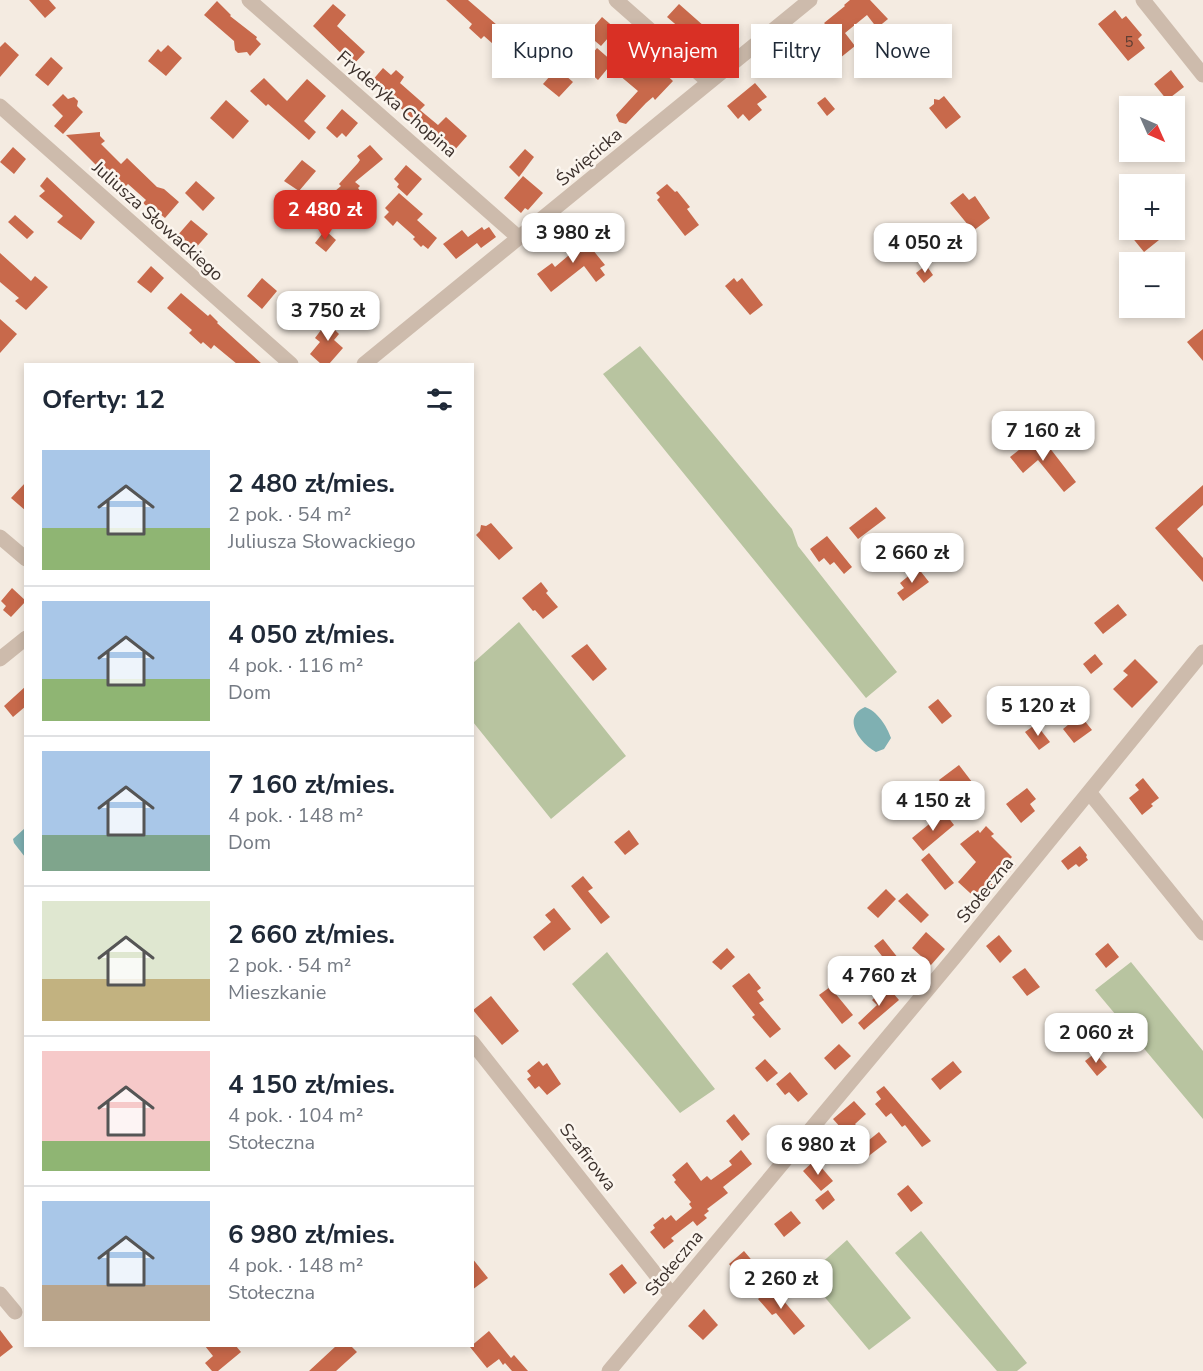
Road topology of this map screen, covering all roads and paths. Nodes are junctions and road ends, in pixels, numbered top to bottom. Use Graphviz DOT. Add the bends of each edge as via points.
graph roads {
  1 [pos="249,0"];
  2 [pos="616,0"];
  3 [pos="810,0"];
  4 [pos="1143,0"];
  5 [pos="1203,75"];
  6 [pos="709,82"];
  7 [pos="0,106"];
  8 [pos="519,238"];
  9 [pos="290,363"];
  10 [pos="365,363"];
  11 [pos="0,537"];
  12 [pos="24,557"];
  13 [pos="24,641"];
  14 [pos="1203,652"];
  15 [pos="0,659"];
  16 [pos="1089,792"];
  17 [pos="1203,933"];
  18 [pos="474,1045"];
  19 [pos="0,1294"];
  20 [pos="672,1295"];
  21 [pos="15,1312"];
  22 [pos="609,1371"];
  1 -- 8 [label="street, Fryderyka Chopina"];
  2 -- 6 [label="street"];
  3 -- 6 [label="street, Święcicka"];
  4 -- 5 [label="street"];
  6 -- 8 [label="street, Święcicka"];
  7 -- 9 [label="street, Juliusza Słowackiego"];
  8 -- 10 [label="street, Święcicka"];
  11 -- 12 [label="street"];
  13 -- 15 [label="street"];
  14 -- 16 [label="street, Stołeczna"];
  16 -- 17 [label="street"];
  16 -- 20 [label="street, Stołeczna"];
  18 -- 20 [label="street, Szafirowa"];
  19 -- 21 [label="street"];
  20 -- 22 [label="street, Stołeczna"];
}
